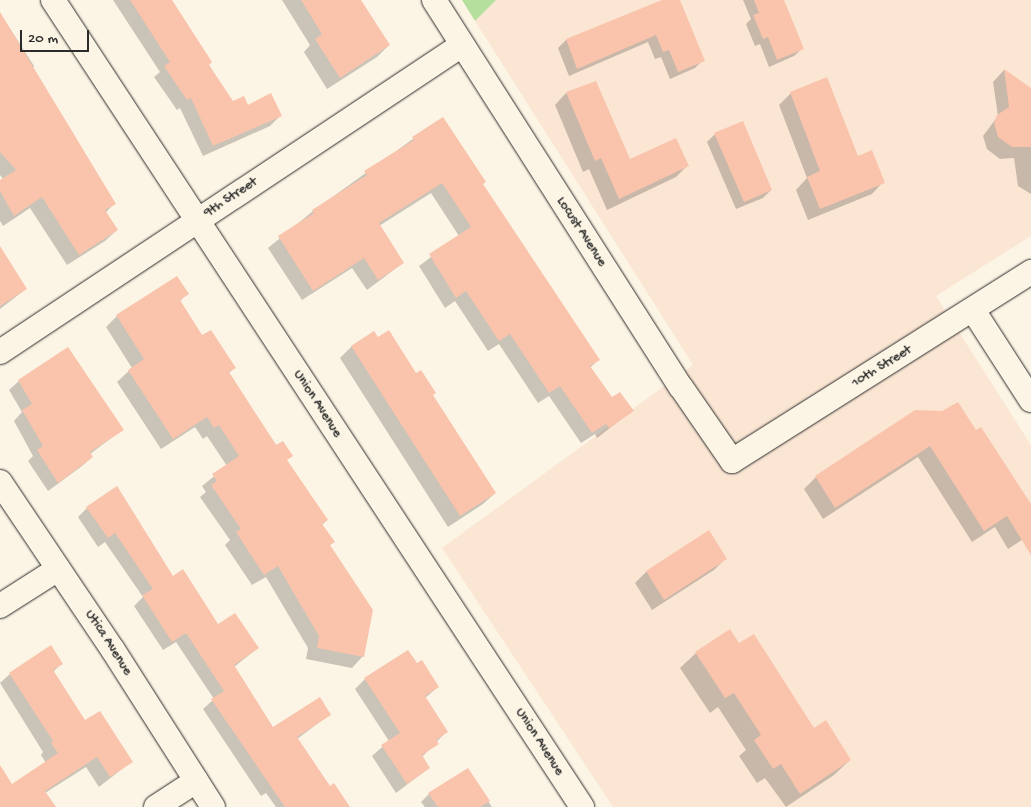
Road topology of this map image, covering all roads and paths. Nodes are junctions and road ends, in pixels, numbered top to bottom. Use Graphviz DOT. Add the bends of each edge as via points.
graph roads {
  1 [pos="53,0"];
  2 [pos="434,0"];
  3 [pos="462,45"];
  4 [pos="197,220"];
  5 [pos="1031,272"];
  6 [pos="972,310"];
  7 [pos="0,352"];
  8 [pos="1031,400"];
  9 [pos="732,461"];
  10 [pos="0,482"];
  11 [pos="58,569"];
  12 [pos="0,606"];
  13 [pos="196,781"];
  14 [pos="156,807"];
  15 [pos="212,807"];
  16 [pos="582,807"];
  1 -- 4 [label="street, Union Avenue"];
  2 -- 3 [label="street, Locust Avenue"];
  3 -- 4 [label="street, 9th Street"];
  3 -- 9 [label="street, Locust Avenue"];
  4 -- 7 [label="street, 9th Street"];
  4 -- 16 [label="street, Union Avenue"];
  5 -- 6 [label="street, 10th Street"];
  6 -- 8 [label="street"];
  6 -- 9 [label="street, 10th Street"];
  10 -- 11 [label="street, Utica Avenue"];
  11 -- 12 [label="street"];
  11 -- 13 [label="street, Utica Avenue"];
  13 -- 14 [label="street"];
  13 -- 15 [label="street, Utica Avenue"];
}
